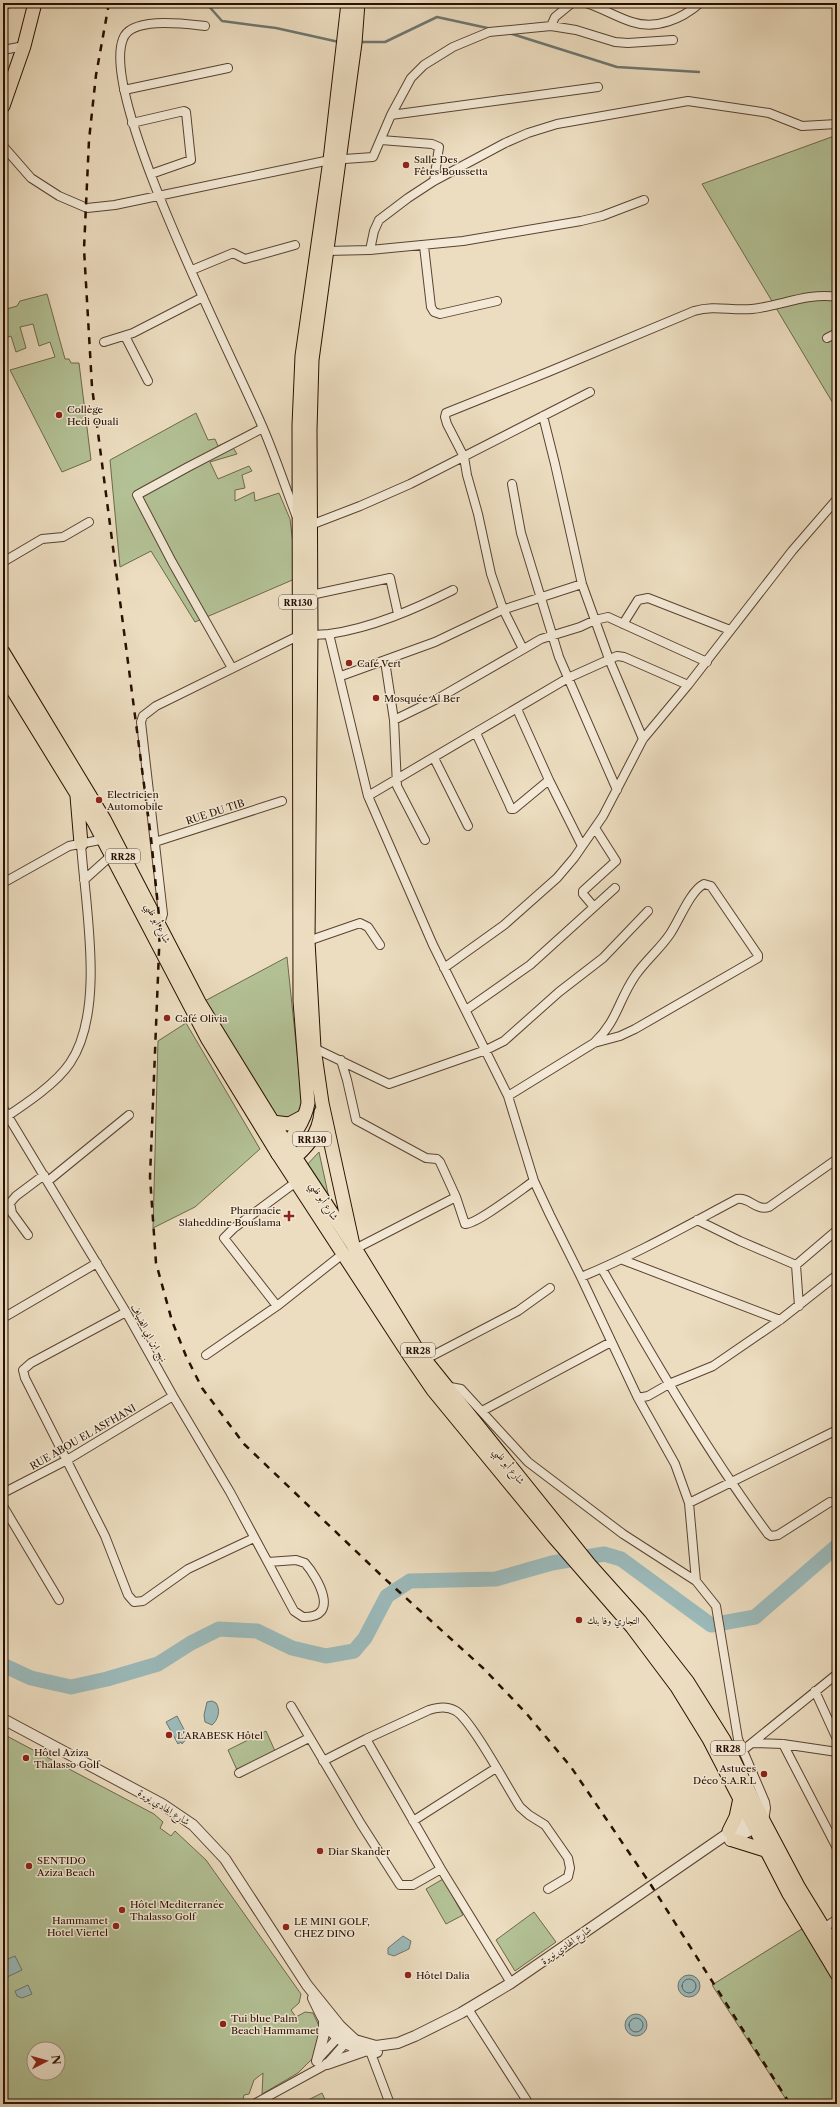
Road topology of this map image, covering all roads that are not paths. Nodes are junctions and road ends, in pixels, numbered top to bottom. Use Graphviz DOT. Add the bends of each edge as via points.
graph roads {
  1 [pos="35,3"];
  2 [pos="348,3"];
  3 [pos="358,3"];
  4 [pos="572,3"];
  5 [pos="586,3"];
  6 [pos="700,3"];
  7 [pos="205,26"];
  8 [pos="551,26"];
  9 [pos="351,27"];
  10 [pos="673,40"];
  11 [pos="24,46"];
  12 [pos="3,50"];
  13 [pos="228,68"];
  14 [pos="598,87"];
  15 [pos="124,90"];
  16 [pos="3,106"];
  17 [pos="391,115"];
  18 [pos="132,123"];
  19 [pos="837,124"];
  20 [pos="382,140"];
  21 [pos="3,146"];
  22 [pos="335,160"];
  23 [pos="151,174"];
  24 [pos="434,181"];
  25 [pos="159,195"];
  26 [pos="644,200"];
  27 [pos="295,245"];
  28 [pos="424,246"];
  29 [pos="370,250"];
  30 [pos="326,251"];
  31 [pos="192,270"];
  32 [pos="203,296"];
  33 [pos="837,296"];
  34 [pos="497,300"];
  35 [pos="837,333"];
  36 [pos="125,336"];
  37 [pos="827,338"];
  38 [pos="104,342"];
  39 [pos="148,381"];
  40 [pos="590,392"];
  41 [pos="543,416"];
  42 [pos="263,428"];
  43 [pos="464,457"];
  44 [pos="512,484"];
  45 [pos="837,499"];
  46 [pos="89,522"];
  47 [pos="305,526"];
  48 [pos="3,562"];
  49 [pos="582,584"];
  50 [pos="453,590"];
  51 [pos="311,595"];
  52 [pos="539,597"];
  53 [pos="503,609"];
  54 [pos="398,614"];
  55 [pos="595,620"];
  56 [pos="623,624"];
  57 [pos="730,630"];
  58 [pos="329,634"];
  59 [pos="552,634"];
  60 [pos="305,636"];
  61 [pos="523,649"];
  62 [pos="3,652"];
  63 [pos="609,659"];
  64 [pos="385,661"];
  65 [pos="707,662"];
  66 [pos="232,668"];
  67 [pos="3,674"];
  68 [pos="340,676"];
  69 [pos="568,678"];
  70 [pos="688,685"];
  71 [pos="517,708"];
  72 [pos="394,720"];
  73 [pos="476,733"];
  74 [pos="642,739"];
  75 [pos="434,758"];
  76 [pos="396,780"];
  77 [pos="549,780"];
  78 [pos="617,790"];
  79 [pos="77,792"];
  80 [pos="368,796"];
  81 [pos="282,801"];
  82 [pos="468,826"];
  83 [pos="595,828"];
  84 [pos="425,840"];
  85 [pos="155,842"];
  86 [pos="80,844"];
  87 [pos="112,845"];
  88 [pos="582,846"];
  89 [pos="84,880"];
  90 [pos="3,884"];
  91 [pos="615,888"];
  92 [pos="594,907"];
  93 [pos="648,911"];
  94 [pos="157,931"];
  95 [pos="308,941"];
  96 [pos="380,946"];
  97 [pos="444,968"];
  98 [pos="466,1010"];
  99 [pos="594,1043"];
  100 [pos="314,1048"];
  101 [pos="486,1050"];
  102 [pos="341,1060"];
  103 [pos="508,1096"];
  104 [pos="322,1103"];
  105 [pos="3,1108"];
  106 [pos="129,1115"];
  107 [pos="306,1115"];
  108 [pos="5,1118"];
  109 [pos="272,1122"];
  110 [pos="283,1150"];
  111 [pos="837,1159"];
  112 [pos="291,1162"];
  113 [pos="46,1178"];
  114 [pos="534,1181"];
  115 [pos="296,1182"];
  116 [pos="456,1197"];
  117 [pos="697,1220"];
  118 [pos="837,1230"];
  119 [pos="28,1235"];
  120 [pos="351,1249"];
  121 [pos="623,1260"];
  122 [pos="97,1263"];
  123 [pos="796,1265"];
  124 [pos="602,1269"];
  125 [pos="837,1275"];
  126 [pos="582,1277"];
  127 [pos="550,1288"];
  128 [pos="277,1306"];
  129 [pos="799,1306"];
  130 [pos="126,1312"];
  131 [pos="3,1318"];
  132 [pos="780,1320"];
  133 [pos="611,1342"];
  134 [pos="206,1355"];
  135 [pos="837,1356"];
  136 [pos="426,1359"];
  137 [pos="837,1362"];
  138 [pos="669,1384"];
  139 [pos="444,1386"];
  140 [pos="173,1396"];
  141 [pos="638,1398"];
  142 [pos="482,1411"];
  143 [pos="837,1430"];
  144 [pos="67,1460"];
  145 [pos="730,1483"];
  146 [pos="3,1493"];
  147 [pos="830,1502"];
  148 [pos="689,1503"];
  149 [pos="3,1506"];
  150 [pos="254,1538"];
  151 [pos="268,1562"];
  152 [pos="696,1581"];
  153 [pos="58,1600"];
  154 [pos="837,1674"];
  155 [pos="815,1692"];
  156 [pos="291,1706"];
  157 [pos="3,1719"];
  158 [pos="309,1738"];
  159 [pos="366,1739"];
  160 [pos="837,1739"];
  161 [pos="753,1743"];
  162 [pos="782,1744"];
  163 [pos="742,1751"];
  164 [pos="837,1752"];
  165 [pos="323,1761"];
  166 [pos="496,1768"];
  167 [pos="239,1773"];
  168 [pos="740,1798"];
  169 [pos="758,1818"];
  170 [pos="413,1820"];
  171 [pos="731,1835"];
  172 [pos="837,1848"];
  173 [pos="765,1850"];
  174 [pos="441,1870"];
  175 [pos="548,1890"];
  176 [pos="837,1919"];
  177 [pos="824,1928"];
  178 [pos="837,1950"];
  179 [pos="837,1974"];
  180 [pos="511,1983"];
  181 [pos="307,1985"];
  182 [pos="468,2009"];
  183 [pos="324,2022"];
  184 [pos="415,2036"];
  185 [pos="344,2037"];
  186 [pos="367,2051"];
  187 [pos="317,2061"];
  188 [pos="327,2064"];
  189 [pos="308,2074"];
  190 [pos="254,2104"];
  191 [pos="390,2104"];
  192 [pos="529,2104"];
  1 -- 11 [label="main road"];
  2 -- 9 [label="main road, RR130"];
  3 -- 9 [label="main road, RR130"];
  4 -- 8 [label="street" via="555,17"];
  5 -- 6 [label="street" via="633,23 644,25 676,19"];
  7 -- 15 [label="street" via="153,24 127,32 121,48"];
  8 -- 10 [label="street" via="576,30 615,42"];
  8 -- 17 [label="street" via="489,32 453,47 424,64 411,78"];
  9 -- 22 [label="main road, RR130"];
  11 -- 12 [label="street"];
  11 -- 16 [label="main road"];
  13 -- 15 [label="street"];
  14 -- 17 [label="street"];
  15 -- 18 [label="street"];
  17 -- 20 [label="street"];
  18 -- 23 [label="street"];
  18 -- 23 [label="street" via="184,110 186,112 191,160"];
  19 -- 24 [label="street" via="802,126 769,113 688,101 542,128 505,143"];
  20 -- 22 [label="street" via="373,157"];
  20 -- 24 [label="street" via="432,144 439,147"];
  21 -- 25 [label="street" via="37,183 87,208 115,205"];
  22 -- 25 [label="street"];
  22 -- 30 [label="main road, RR130"];
  22 -- 47 [label="main road, RR130" via="302,356 299,425"];
  23 -- 25 [label="street"];
  24 -- 29 [label="street" via="379,220"];
  25 -- 31 [label="street"];
  26 -- 28 [label="street" via="581,221"];
  27 -- 31 [label="street" via="244,259 233,253"];
  28 -- 29 [label="street"];
  28 -- 34 [label="street" via="431,307 434,312 440,314"];
  29 -- 30 [label="street"];
  30 -- 47 [label="main road, RR130" via="312,360"];
  31 -- 32 [label="street"];
  32 -- 36 [label="street"];
  32 -- 42 [label="street"];
  33 -- 43 [label="street" via="818,296 753,309 708,307 694,311 446,413 444,416"];
  35 -- 37 [label="street"];
  36 -- 38 [label="street"];
  36 -- 39 [label="street"];
  40 -- 41 [label="street"];
  41 -- 43 [label="street"];
  41 -- 49 [label="street"];
  42 -- 47 [label="street"];
  42 -- 66 [label="street" via="137,495"];
  43 -- 47 [label="street" via="410,484"];
  43 -- 53 [label="street" via="466,475 478,514 491,574"];
  44 -- 52 [label="street" via="520,533"];
  45 -- 57 [label="street"];
  46 -- 48 [label="street" via="63,537 42,539"];
  47 -- 51 [label="main road, RR130"];
  47 -- 60 [label="main road, RR130"];
  49 -- 52 [label="street"];
  49 -- 55 [label="street"];
  50 -- 54 [label="street"];
  51 -- 54 [label="street" via="390,578"];
  51 -- 60 [label="main road, RR130"];
  52 -- 53 [label="street"];
  52 -- 59 [label="street"];
  53 -- 61 [label="street"];
  53 -- 64 [label="street" via="435,642"];
  54 -- 58 [label="street"];
  55 -- 56 [label="street" via="608,617"];
  55 -- 59 [label="street" via="580,627"];
  55 -- 63 [label="street"];
  56 -- 57 [label="street" via="638,600 648,598"];
  56 -- 65 [label="street"];
  57 -- 65 [label="street"];
  58 -- 60 [label="street"];
  58 -- 68 [label="street"];
  59 -- 61 [label="street"];
  59 -- 69 [label="street"];
  60 -- 66 [label="street"];
  60 -- 95 [label="main road, RR130"];
  60 -- 107 [label="main road, RR130" via="300,1001 308,1090"];
  61 -- 72 [label="street" via="437,699"];
  62 -- 87 [label="main road, شارع أبو ظبي / RR28" via="82,781"];
  63 -- 69 [label="street"];
  63 -- 70 [label="street" via="624,657"];
  63 -- 74 [label="street"];
  64 -- 68 [label="street"];
  64 -- 72 [label="street"];
  65 -- 70 [label="street"];
  66 -- 85 [label="street" via="156,706 141,719"];
  67 -- 79 [label="main road, شارع أبو ظبي / RR28"];
  68 -- 80 [label="street"];
  69 -- 71 [label="street"];
  69 -- 78 [label="street"];
  70 -- 74 [label="street"];
  71 -- 73 [label="street"];
  71 -- 77 [label="street"];
  72 -- 76 [label="street"];
  73 -- 75 [label="street"];
  73 -- 77 [label="street" via="511,809"];
  74 -- 78 [label="street"];
  75 -- 76 [label="street"];
  75 -- 82 [label="street"];
  76 -- 80 [label="street"];
  76 -- 84 [label="street" via="397,789"];
  77 -- 88 [label="street"];
  78 -- 83 [label="street"];
  79 -- 86 [label="main road"];
  79 -- 87 [label="main road, شارع أبو ظبي / RR28"];
  80 -- 97 [label="street"];
  81 -- 85 [label="street, RUE DU TIB"];
  83 -- 88 [label="street"];
  83 -- 92 [label="street" via="616,861 583,891"];
  85 -- 94 [label="street" via="163,914"];
  86 -- 87 [label="street"];
  86 -- 89 [label="street"];
  86 -- 90 [label="street" via="69,846"];
  87 -- 89 [label="street"];
  87 -- 94 [label="main road, شارع أبو ظبي / RR28"];
  88 -- 97 [label="street" via="557,878 504,924"];
  89 -- 108 [label="street" via="90,999 87,1024 80,1046 61,1074"];
  91 -- 92 [label="street"];
  92 -- 98 [label="street" via="530,965"];
  93 -- 101 [label="street" via="586,973 559,992 504,1041"];
  94 -- 109 [label="main road, شارع أبو ظبي / RR28"];
  94 -- 110 [label="main road, شارع أبو ظبي / RR28" via="214,1050"];
  95 -- 96 [label="street" via="360,923 368,927"];
  95 -- 100 [label="main road, RR130"];
  97 -- 98 [label="street"];
  98 -- 101 [label="street"];
  99 -- 99 [label="street" via="612,1024 629,986 670,935 695,891 704,884 711,886 758,958 620,1036"];
  99 -- 103 [label="street"];
  100 -- 102 [label="street"];
  100 -- 104 [label="main road, RR130"];
  101 -- 102 [label="street" via="389,1084"];
  101 -- 103 [label="street"];
  102 -- 116 [label="street" via="356,1120 426,1158 437,1159"];
  103 -- 114 [label="street"];
  104 -- 112 [label="main road, RR130" via="314,1137"];
  104 -- 120 [label="main road"];
  105 -- 108 [label="street, نهج ابن ابي الضياف"];
  106 -- 113 [label="street"];
  107 -- 109 [label="main road" via="289,1124"];
  107 -- 110 [label="main road, RR130"];
  108 -- 113 [label="street, نهج ابن ابي الضياف"];
  109 -- 110 [label="main road, شارع أبو ظبي / RR28"];
  110 -- 112 [label="main road, شارع أبو ظبي / RR28"];
  111 -- 117 [label="street" via="769,1207 758,1208 745,1199 737,1199"];
  112 -- 115 [label="main road, شارع أبو ظبي / RR28"];
  112 -- 120 [label="main road, شارع أبو ظبي / RR28"];
  113 -- 119 [label="street" via="16,1196 10,1204 12,1212"];
  113 -- 122 [label="street, نهج ابن ابي الضياف"];
  114 -- 116 [label="street" via="468,1224 464,1224"];
  114 -- 126 [label="street"];
  115 -- 120 [label="main road, شارع أبو ظبي / RR28"];
  115 -- 128 [label="street" via="224,1238"];
  116 -- 120 [label="street"];
  117 -- 121 [label="street"];
  117 -- 123 [label="street"];
  118 -- 123 [label="street"];
  120 -- 128 [label="street"];
  120 -- 136 [label="main road, شارع أبو ظبي / RR28" via="418,1351"];
  120 -- 168 [label="main road, شارع أبو ظبي / RR28" via="409,1355 433,1390 632,1628 677,1687 709,1739"];
  121 -- 124 [label="street"];
  121 -- 132 [label="street"];
  122 -- 130 [label="street, نهج ابن ابي الضياف"];
  122 -- 131 [label="street"];
  123 -- 129 [label="street"];
  124 -- 126 [label="street"];
  124 -- 138 [label="street"];
  125 -- 129 [label="street"];
  126 -- 133 [label="street"];
  127 -- 136 [label="street" via="518,1311"];
  128 -- 134 [label="street"];
  129 -- 132 [label="street"];
  130 -- 140 [label="street, نهج ابن ابي الضياف"];
  130 -- 144 [label="street" via="31,1363 23,1370"];
  132 -- 138 [label="street" via="713,1366"];
  133 -- 141 [label="street"];
  133 -- 142 [label="street"];
  135 -- 137 [label="street"];
  136 -- 139 [label="main road, شارع أبو ظبي / RR28"];
  138 -- 141 [label="street" via="648,1396"];
  138 -- 145 [label="street"];
  139 -- 142 [label="street" via="461,1389"];
  139 -- 169 [label="main road, شارع أبو ظبي / RR28" via="687,1681 724,1740"];
  140 -- 144 [label="street, RUE ABOU EL ASFHANI"];
  140 -- 150 [label="street, نهج ابن ابي الضياف"];
  141 -- 148 [label="street" via="664,1442"];
  142 -- 152 [label="street" via="516,1450 538,1470 623,1534"];
  143 -- 145 [label="street"];
  144 -- 146 [label="street, RUE ABOU EL ASFHANI"];
  144 -- 150 [label="street" via="105,1536 123,1587 134,1602 143,1601 188,1569"];
  145 -- 147 [label="street" via="771,1536 778,1535"];
  145 -- 148 [label="street"];
  148 -- 152 [label="street"];
  149 -- 153 [label="street"];
  150 -- 151 [label="street, نهج ابن ابي الضياف"];
  151 -- 151 [label="street, نهج ابن ابي الضياف" via="298,1616 308,1617 320,1612 324,1598 305,1563 296,1560"];
  152 -- 163 [label="street" via="716,1606"];
  154 -- 155 [label="street"];
  155 -- 160 [label="street"];
  155 -- 161 [label="street"];
  156 -- 158 [label="street"];
  157 -- 181 [label="street, شارع الهادي نويرة" via="162,1804 193,1825 225,1859"];
  158 -- 165 [label="street"];
  158 -- 167 [label="street"];
  159 -- 165 [label="street"];
  159 -- 166 [label="street" via="429,1710 448,1708 470,1726"];
  159 -- 170 [label="street"];
  161 -- 162 [label="street"];
  161 -- 163 [label="street"];
  162 -- 164 [label="street"];
  162 -- 172 [label="street"];
  163 -- 169 [label="street" via="765,1802"];
  165 -- 174 [label="street" via="400,1885 413,1886"];
  166 -- 170 [label="street"];
  166 -- 175 [label="street" via="520,1806 545,1825 568,1858 568,1877"];
  168 -- 169 [label="main road, RR28"];
  168 -- 171 [label="main road"];
  169 -- 171 [label="street, شارع الهادي نويرة"];
  169 -- 173 [label="main road, RR28"];
  169 -- 177 [label="main road, RR28"];
  170 -- 174 [label="street"];
  171 -- 173 [label="main road"];
  171 -- 180 [label="street, شارع الهادي نويرة" via="651,1884"];
  173 -- 179 [label="main road, RR28"];
  174 -- 180 [label="street"];
  176 -- 177 [label="street"];
  177 -- 178 [label="main road, RR28"];
  180 -- 182 [label="street, شارع الهادي نويرة"];
  181 -- 183 [label="street, شارع الهادي نويرة"];
  181 -- 185 [label="street, شارع الهادي نويرة"];
  182 -- 184 [label="street, شارع الهادي نويرة"];
  182 -- 192 [label="street"];
  183 -- 185 [label="street, شارع الهادي نويرة"];
  183 -- 187 [label="street" via="324,2034"];
  184 -- 185 [label="street, شارع الهادي نويرة" via="398,2043 376,2046"];
  184 -- 186 [label="street, شارع الهادي نويرة" via="400,2047 387,2051"];
  185 -- 186 [label="street, شارع الهادي نويرة"];
  185 -- 187 [label="street"];
  185 -- 188 [label="street"];
  186 -- 188 [label="street"];
  186 -- 191 [label="street"];
  187 -- 189 [label="street"];
  188 -- 189 [label="street"];
  189 -- 190 [label="street"];
}
